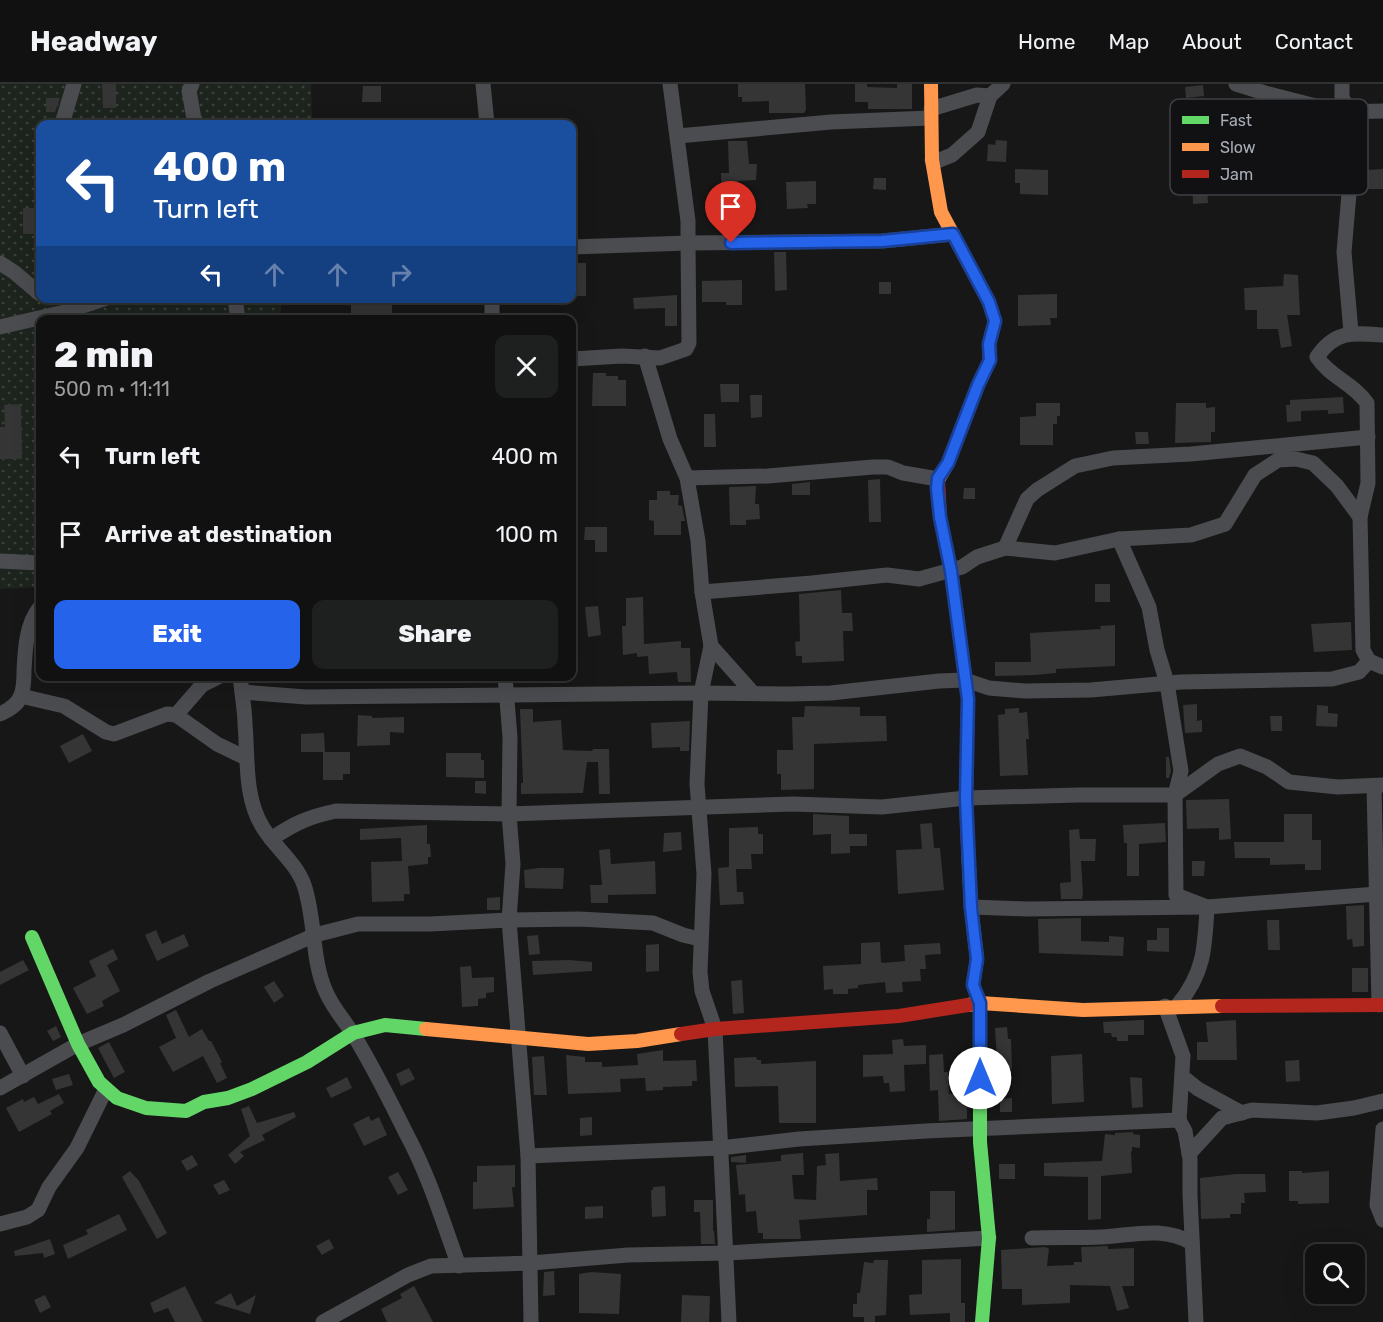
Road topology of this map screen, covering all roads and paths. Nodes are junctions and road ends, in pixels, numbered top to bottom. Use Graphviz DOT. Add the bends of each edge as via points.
graph roads {
  1 [pos="75,84"];
  2 [pos="192,84"];
  3 [pos="483,84"];
  4 [pos="670,84"];
  5 [pos="931,84"];
  6 [pos="1003,84"];
  7 [pos="1342,84"];
  8 [pos="1243,85"];
  9 [pos="990,96"];
  10 [pos="1288,99"];
  11 [pos="1343,99"];
  12 [pos="1383,111"];
  13 [pos="1368,112"];
  14 [pos="931,114"];
  15 [pos="64,120"];
  16 [pos="194,120"];
  17 [pos="487,120"];
  18 [pos="678,136"];
  19 [pos="932,160"];
  20 [pos="1348,195"];
  21 [pos="953,234"];
  22 [pos="688,243"];
  23 [pos="576,247"];
  24 [pos="0,263"];
  25 [pos="36,291"];
  26 [pos="53,303"];
  27 [pos="91,303"];
  28 [pos="65,312"];
  29 [pos="55,315"];
  30 [pos="36,320"];
  31 [pos="0,327"];
  32 [pos="1351,332"];
  33 [pos="1383,335"];
  34 [pos="645,356"];
  35 [pos="576,359"];
  36 [pos="1368,437"];
  37 [pos="687,478"];
  38 [pos="938,478"];
  39 [pos="1360,517"];
  40 [pos="1119,539"];
  41 [pos="1005,549"];
  42 [pos="0,561"];
  43 [pos="36,563"];
  44 [pos="951,571"];
  45 [pos="702,592"];
  46 [pos="36,612"];
  47 [pos="711,646"];
  48 [pos="1376,664"];
  49 [pos="965,680"];
  50 [pos="211,681"];
  51 [pos="506,681"];
  52 [pos="1167,683"];
  53 [pos="241,684"];
  54 [pos="701,693"];
  55 [pos="753,693"];
  56 [pos="21,696"];
  57 [pos="507,696"];
  58 [pos="0,714"];
  59 [pos="176,716"];
  60 [pos="246,758"];
  61 [pos="1379,785"];
  62 [pos="1175,795"];
  63 [pos="966,798"];
  64 [pos="699,807"];
  65 [pos="509,814"];
  66 [pos="271,839"];
  67 [pos="1377,894"];
  68 [pos="1207,907"];
  69 [pos="971,908"];
  70 [pos="509,920"];
  71 [pos="315,935"];
  72 [pos="32,938"];
  73 [pos="700,939"];
  74 [pos="980,1003"];
  75 [pos="1381,1005"];
  76 [pos="1171,1006"];
  77 [pos="715,1029"];
  78 [pos="0,1033"];
  79 [pos="353,1033"];
  80 [pos="518,1037"];
  81 [pos="78,1044"];
  82 [pos="23,1076"];
  83 [pos="1183,1077"];
  84 [pos="0,1088"];
  85 [pos="106,1089"];
  86 [pos="1383,1101"];
  87 [pos="1242,1113"];
  88 [pos="1179,1120"];
  89 [pos="1383,1129"];
  90 [pos="981,1130"];
  91 [pos="720,1148"];
  92 [pos="1189,1154"];
  93 [pos="528,1156"];
  94 [pos="1383,1220"];
  95 [pos="0,1224"];
  96 [pos="988,1238"];
  97 [pos="1032,1238"];
  98 [pos="1192,1243"];
  99 [pos="727,1253"];
  100 [pos="531,1263"];
  101 [pos="459,1266"];
  102 [pos="322,1322"];
  103 [pos="531,1322"];
  104 [pos="729,1322"];
  105 [pos="982,1322"];
  106 [pos="1196,1322"];
  1 -- 15 [label="street"];
  2 -- 16 [label="street" via="189,91"];
  3 -- 17 [label="street"];
  4 -- 18 [label="street"];
  5 -- 14 [label="street"];
  6 -- 9 [label="street"];
  7 -- 11 [label="street"];
  8 -- 10 [label="street"];
  9 -- 14 [label="street" via="977,95"];
  9 -- 19 [label="street" via="978,132 952,155"];
  12 -- 13 [label="street"];
  14 -- 18 [label="street"];
  14 -- 19 [label="street"];
  18 -- 22 [label="street"];
  19 -- 21 [label="street" via="941,212"];
  20 -- 32 [label="street" via="1344,252"];
  21 -- 22 [label="street" via="882,241"];
  21 -- 38 [label="street" via="995,321 989,344 990,360 948,463"];
  22 -- 23 [label="street"];
  22 -- 34 [label="street" via="689,342 682,352 660,358"];
  24 -- 25 [label="street"];
  26 -- 28 [label="street"];
  27 -- 28 [label="street"];
  28 -- 29 [label="street"];
  30 -- 31 [label="street"];
  32 -- 33 [label="street"];
  32 -- 36 [label="street" via="1327,345 1317,357 1367,403"];
  34 -- 35 [label="street"];
  34 -- 37 [label="street" via="670,439"];
  36 -- 39 [label="street" via="1368,483"];
  36 -- 41 [label="street" via="1113,458 1075,466 1027,499"];
  37 -- 38 [label="street" via="888,467"];
  37 -- 45 [label="street"];
  38 -- 44 [label="street" via="940,517"];
  39 -- 40 [label="street" via="1337,486 1313,463 1278,460 1255,475 1225,524 1191,535"];
  39 -- 48 [label="street" via="1363,650"];
  40 -- 41 [label="street" via="1055,553"];
  40 -- 52 [label="street" via="1149,607"];
  41 -- 44 [label="street" via="977,557"];
  42 -- 43 [label="street"];
  44 -- 45 [label="street" via="919,579 887,574"];
  44 -- 49 [label="street"];
  45 -- 47 [label="street"];
  46 -- 56 [label="street" via="25,649"];
  47 -- 54 [label="street"];
  47 -- 55 [label="street"];
  48 -- 52 [label="street" via="1332,679"];
  49 -- 52 [label="street" via="989,688 1025,691"];
  49 -- 55 [label="street" via="831,693"];
  49 -- 63 [label="street"];
  50 -- 59 [label="street"];
  51 -- 57 [label="street"];
  52 -- 62 [label="street" via="1181,771"];
  53 -- 57 [label="street" via="275,696"];
  53 -- 60 [label="street"];
  54 -- 55 [label="street"];
  54 -- 57 [label="street"];
  54 -- 64 [label="street"];
  56 -- 58 [label="street" via="14,706"];
  56 -- 59 [label="street" via="64,706 114,734 167,714"];
  57 -- 65 [label="street"];
  59 -- 60 [label="street"];
  60 -- 66 [label="street" via="254,809"];
  61 -- 62 [label="street" via="1338,787 1289,782 1240,756 1218,764"];
  61 -- 67 [label="street"];
  62 -- 63 [label="street"];
  62 -- 68 [label="street" via="1176,895"];
  63 -- 64 [label="street" via="882,807"];
  63 -- 69 [label="street"];
  64 -- 65 [label="street"];
  64 -- 73 [label="street" via="704,874"];
  65 -- 66 [label="street" via="336,811 311,816"];
  65 -- 70 [label="street" via="513,864"];
  66 -- 71 [label="street" via="303,882"];
  67 -- 68 [label="street"];
  67 -- 75 [label="street"];
  68 -- 69 [label="street"];
  68 -- 76 [label="street" via="1202,959 1191,989"];
  69 -- 74 [label="street" via="977,959 973,985"];
  70 -- 71 [label="street" via="358,924"];
  70 -- 73 [label="street" via="653,922"];
  70 -- 80 [label="street"];
  71 -- 79 [label="street" via="319,972 326,991"];
  71 -- 81 [label="street"];
  72 -- 81 [label="street"];
  73 -- 77 [label="street" via="702,991"];
  74 -- 76 [label="street" via="1083,1010"];
  74 -- 77 [label="street" via="899,1016"];
  74 -- 90 [label="street"];
  75 -- 76 [label="street"];
  76 -- 83 [label="street" via="1183,1056"];
  77 -- 80 [label="street" via="605,1044"];
  77 -- 91 [label="street"];
  78 -- 82 [label="street"];
  79 -- 80 [label="street" via="386,1025"];
  79 -- 85 [label="street" via="307,1062 252,1089 186,1111 130,1104"];
  79 -- 101 [label="street" via="409,1138"];
  80 -- 93 [label="street"];
  81 -- 82 [label="street"];
  81 -- 85 [label="street"];
  82 -- 84 [label="street"];
  83 -- 87 [label="street"];
  83 -- 88 [label="street"];
  85 -- 95 [label="street" via="77,1148 49,1186 38,1210"];
  86 -- 87 [label="street" via="1317,1113"];
  87 -- 92 [label="street" via="1222,1118"];
  88 -- 90 [label="street"];
  88 -- 92 [label="street"];
  89 -- 94 [label="street" via="1377,1205"];
  90 -- 91 [label="street" via="799,1139"];
  90 -- 96 [label="street"];
  91 -- 93 [label="street"];
  91 -- 99 [label="street"];
  92 -- 98 [label="street"];
  93 -- 100 [label="street"];
  96 -- 99 [label="street"];
  96 -- 105 [label="street"];
  97 -- 98 [label="street" via="1148,1232 1178,1235"];
  98 -- 106 [label="street"];
  99 -- 100 [label="street" via="628,1255"];
  99 -- 104 [label="street"];
  100 -- 101 [label="street"];
  100 -- 103 [label="street"];
  101 -- 102 [label="street" via="421,1269"];
}
